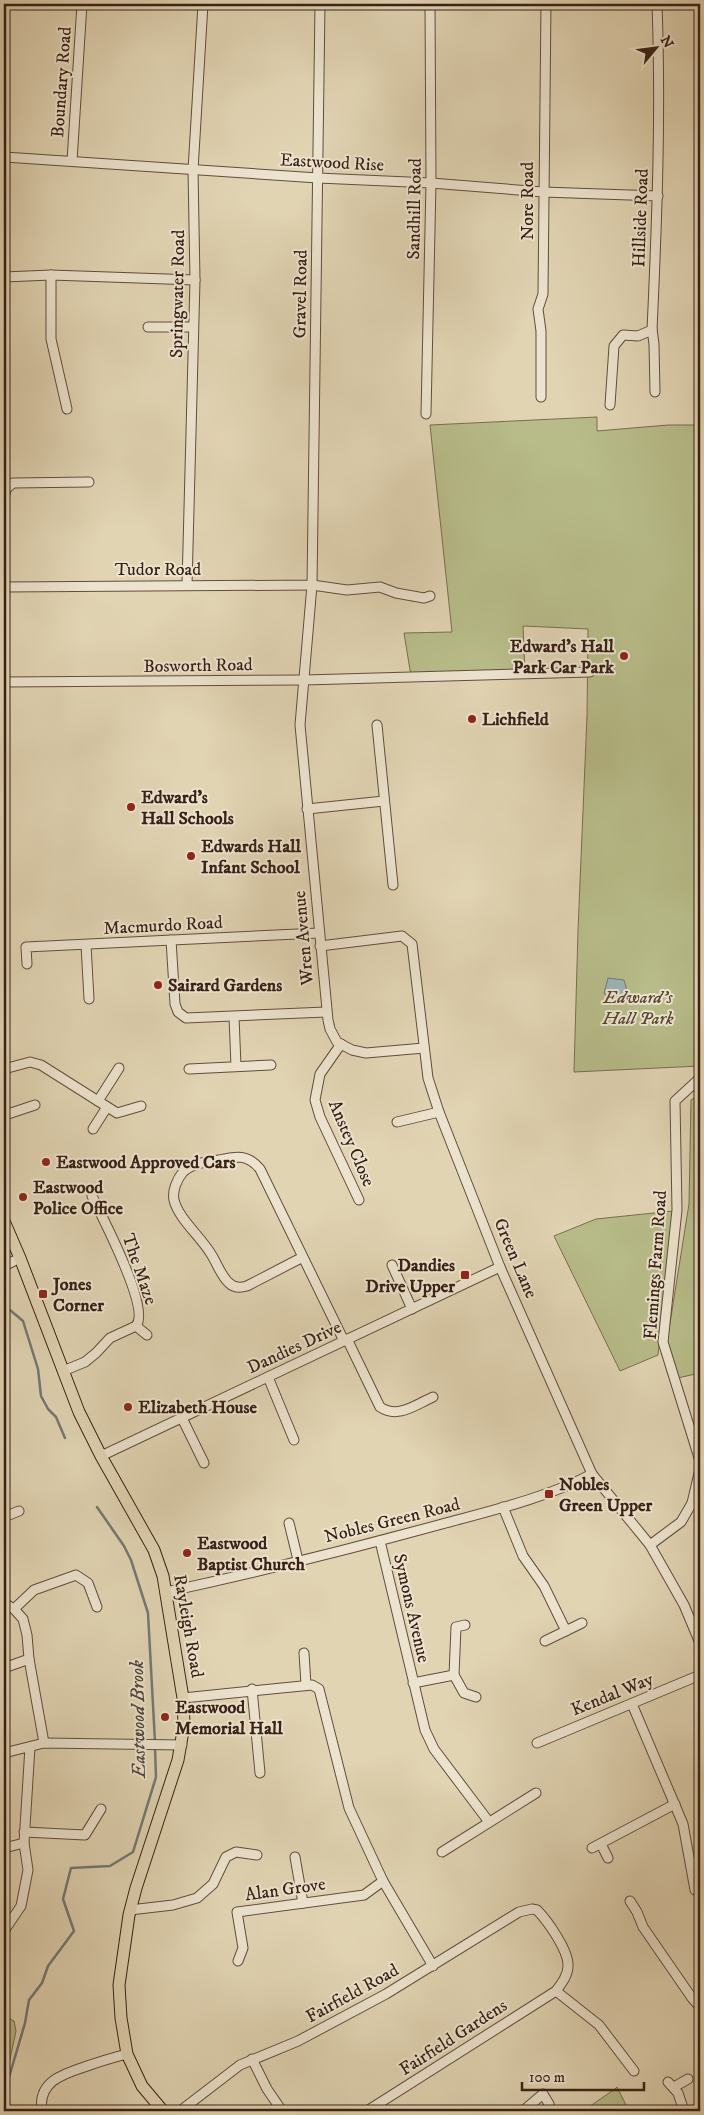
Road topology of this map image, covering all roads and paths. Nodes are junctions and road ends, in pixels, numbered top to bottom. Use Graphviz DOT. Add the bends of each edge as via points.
graph roads {
  1 [pos="82,4"];
  2 [pos="203,4"];
  3 [pos="320,4"];
  4 [pos="430,4"];
  5 [pos="546,4"];
  6 [pos="656,4"];
  7 [pos="4,157"];
  8 [pos="72,161"];
  9 [pos="193,170"];
  10 [pos="318,178"];
  11 [pos="431,183"];
  12 [pos="543,192"];
  13 [pos="658,196"];
  14 [pos="51,275"];
  15 [pos="4,277"];
  16 [pos="195,280"];
  17 [pos="148,327"];
  18 [pos="193,327"];
  19 [pos="652,329"];
  20 [pos="655,392"];
  21 [pos="541,397"];
  22 [pos="610,405"];
  23 [pos="67,409"];
  24 [pos="426,414"];
  25 [pos="89,482"];
  26 [pos="4,499"];
  27 [pos="187,585"];
  28 [pos="312,585"];
  29 [pos="4,586"];
  30 [pos="430,596"];
  31 [pos="590,672"];
  32 [pos="304,680"];
  33 [pos="4,682"];
  34 [pos="377,725"];
  35 [pos="384,801"];
  36 [pos="307,809"];
  37 [pos="392,885"];
  38 [pos="319,933"];
  39 [pos="171,940"];
  40 [pos="86,945"];
  41 [pos="320,946"];
  42 [pos="27,964"];
  43 [pos="89,999"];
  44 [pos="326,1012"];
  45 [pos="234,1016"];
  46 [pos="341,1044"];
  47 [pos="424,1048"];
  48 [pos="272,1065"];
  49 [pos="236,1066"];
  50 [pos="118,1068"];
  51 [pos="189,1069"];
  52 [pos="4,1070"];
  53 [pos="700,1078"];
  54 [pos="98,1101"];
  55 [pos="35,1105"];
  56 [pos="141,1106"];
  57 [pos="107,1107"];
  58 [pos="439,1112"];
  59 [pos="4,1113"];
  60 [pos="398,1122"];
  61 [pos="93,1129"];
  62 [pos="92,1196"];
  63 [pos="359,1200"];
  64 [pos="4,1222"];
  65 [pos="303,1257"];
  66 [pos="20,1258"];
  67 [pos="392,1265"];
  68 [pos="4,1266"];
  69 [pos="500,1267"];
  70 [pos="412,1309"];
  71 [pos="136,1326"];
  72 [pos="147,1335"];
  73 [pos="346,1340"];
  74 [pos="63,1371"];
  75 [pos="268,1377"];
  76 [pos="433,1397"];
  77 [pos="182,1418"];
  78 [pos="294,1440"];
  79 [pos="101,1456"];
  80 [pos="700,1461"];
  81 [pos="204,1463"];
  82 [pos="700,1470"];
  83 [pos="592,1474"];
  84 [pos="503,1507"];
  85 [pos="19,1512"];
  86 [pos="4,1517"];
  87 [pos="289,1523"];
  88 [pos="380,1541"];
  89 [pos="650,1545"];
  90 [pos="298,1560"];
  91 [pos="166,1592"];
  92 [pos="4,1603"];
  93 [pos="97,1607"];
  94 [pos="14,1609"];
  95 [pos="582,1623"];
  96 [pos="465,1625"];
  97 [pos="566,1631"];
  98 [pos="545,1641"];
  99 [pos="700,1643"];
  100 [pos="304,1653"];
  101 [pos="29,1659"];
  102 [pos="4,1668"];
  103 [pos="700,1675"];
  104 [pos="454,1676"];
  105 [pos="413,1682"];
  106 [pos="306,1685"];
  107 [pos="252,1689"];
  108 [pos="476,1696"];
  109 [pos="183,1698"];
  110 [pos="632,1704"];
  111 [pos="537,1742"];
  112 [pos="44,1743"];
  113 [pos="182,1745"];
  114 [pos="30,1747"];
  115 [pos="4,1753"];
  116 [pos="260,1773"];
  117 [pos="536,1793"];
  118 [pos="675,1804"];
  119 [pos="101,1809"];
  120 [pos="489,1822"];
  121 [pos="24,1832"];
  122 [pos="24,1843"];
  123 [pos="4,1848"];
  124 [pos="442,1852"];
  125 [pos="257,1856"];
  126 [pos="295,1857"];
  127 [pos="608,1858"];
  128 [pos="383,1881"];
  129 [pos="695,1890"];
  130 [pos="630,1901"];
  131 [pos="304,1903"];
  132 [pos="130,1910"];
  133 [pos="4,1931"];
  134 [pos="238,1961"];
  135 [pos="433,1966"];
  136 [pos="556,1991"];
  137 [pos="700,2007"];
  138 [pos="127,2054"];
  139 [pos="252,2059"];
  140 [pos="634,2071"];
  141 [pos="688,2079"];
  142 [pos="549,2104"];
  143 [pos="42,2111"];
  144 [pos="163,2111"];
  145 [pos="180,2111"];
  146 [pos="282,2111"];
  147 [pos="367,2111"];
  148 [pos="523,2111"];
  149 [pos="684,2111"];
  1 -- 8 [label="street, Boundary Road"];
  2 -- 9 [label="street, Springwater Road"];
  3 -- 10 [label="street, Gravel Road"];
  4 -- 11 [label="street, Sandhill Road"];
  5 -- 12 [label="street, Nore Road"];
  6 -- 13 [label="street, Hillside Road" via="660,74"];
  7 -- 8 [label="street, Eastwood Rise"];
  8 -- 9 [label="street, Eastwood Rise"];
  9 -- 10 [label="street, Eastwood Rise"];
  9 -- 16 [label="street, Springwater Road"];
  10 -- 11 [label="street, Eastwood Rise"];
  10 -- 28 [label="street, Gravel Road"];
  11 -- 12 [label="street, Eastwood Rise"];
  11 -- 24 [label="street, Sandhill Road"];
  12 -- 13 [label="street, Eastwood Rise"];
  12 -- 21 [label="street, Nore Road" via="543,294 538,309"];
  13 -- 19 [label="street, Hillside Road"];
  14 -- 15 [label="street"];
  14 -- 16 [label="street"];
  14 -- 23 [label="street" via="51,339"];
  16 -- 18 [label="street, Springwater Road"];
  17 -- 18 [label="street"];
  18 -- 27 [label="street, Springwater Road"];
  19 -- 20 [label="street, Hillside Road"];
  19 -- 22 [label="street" via="638,336 623,335 614,346"];
  25 -- 26 [label="street" via="13,483 6,489"];
  27 -- 28 [label="street, Tudor Road"];
  27 -- 29 [label="street, Tudor Road"];
  28 -- 30 [label="street, Tudor Road" via="347,590 377,587 424,598"];
  28 -- 32 [label="street, Gravel Road"];
  31 -- 32 [label="street, Bosworth Road"];
  32 -- 33 [label="street, Bosworth Road"];
  32 -- 36 [label="street, Wren Avenue" via="300,725"];
  34 -- 35 [label="street"];
  35 -- 36 [label="street"];
  35 -- 37 [label="street"];
  36 -- 38 [label="street, Wren Avenue"];
  38 -- 39 [label="street, Macmurdo Road"];
  38 -- 41 [label="street, Wren Avenue"];
  39 -- 40 [label="street, Macmurdo Road"];
  39 -- 45 [label="street" via="175,1004 180,1015 190,1019"];
  40 -- 42 [label="street, Macmurdo Road" via="26,947"];
  40 -- 43 [label="street"];
  41 -- 44 [label="street, Wren Avenue"];
  41 -- 47 [label="street, Green Lane" via="397,936 410,941"];
  44 -- 45 [label="street"];
  44 -- 46 [label="street, Wren Avenue" via="330,1029"];
  45 -- 49 [label="street"];
  46 -- 47 [label="street" via="366,1053"];
  46 -- 63 [label="street, Anstey Close" via="320,1074 315,1100"];
  47 -- 58 [label="street, Green Lane" via="428,1078"];
  48 -- 49 [label="street"];
  49 -- 51 [label="street"];
  50 -- 54 [label="street"];
  52 -- 54 [label="street" via="30,1062 41,1065"];
  53 -- 80 [label="street, Flemings Farm Road" via="675,1101 677,1210 663,1342"];
  54 -- 57 [label="street"];
  55 -- 59 [label="street"];
  56 -- 57 [label="street" via="119,1113"];
  57 -- 61 [label="street"];
  58 -- 60 [label="street"];
  58 -- 69 [label="street, Green Lane"];
  62 -- 71 [label="street, The Maze" via="120,1252 139,1303 140,1318"];
  64 -- 66 [label="main road, Rayleigh Road"];
  65 -- 65 [label="street" via="260,1169 250,1159 237,1157 199,1164 180,1176 174,1191 176,1204 232,1286 247,1286"];
  65 -- 73 [label="street"];
  66 -- 68 [label="street"];
  66 -- 74 [label="main road, Rayleigh Road"];
  67 -- 70 [label="street"];
  69 -- 70 [label="street, Dandies Drive"];
  69 -- 83 [label="street, Green Lane"];
  70 -- 73 [label="street, Dandies Drive"];
  71 -- 72 [label="street, The Maze"];
  71 -- 74 [label="street, The Maze" via="110,1338 85,1362"];
  73 -- 75 [label="street, Dandies Drive"];
  73 -- 76 [label="street" via="380,1407 389,1413 399,1413"];
  74 -- 79 [label="main road, Rayleigh Road"];
  75 -- 77 [label="street, Dandies Drive"];
  75 -- 78 [label="street"];
  77 -- 79 [label="street, Dandies Drive"];
  77 -- 81 [label="street"];
  79 -- 91 [label="main road, Rayleigh Road" via="154,1550"];
  82 -- 89 [label="street" via="692,1504 681,1522"];
  83 -- 84 [label="street, Nobles Green Road"];
  83 -- 89 [label="street, Green Lane"];
  84 -- 88 [label="street, Nobles Green Road"];
  84 -- 97 [label="street" via="523,1556 544,1586"];
  85 -- 86 [label="street"];
  87 -- 90 [label="street"];
  88 -- 90 [label="street, Nobles Green Road"];
  88 -- 105 [label="street, Symons Avenue"];
  89 -- 99 [label="street, Green Lane" via="684,1605"];
  90 -- 91 [label="street, Nobles Green Road"];
  91 -- 109 [label="main road, Rayleigh Road"];
  92 -- 94 [label="street"];
  93 -- 94 [label="street" via="88,1583 76,1575 34,1590"];
  94 -- 101 [label="street" via="23,1619"];
  95 -- 97 [label="street"];
  96 -- 104 [label="street, Symons Avenue" via="456,1627"];
  97 -- 98 [label="street"];
  100 -- 106 [label="street"];
  101 -- 102 [label="street"];
  101 -- 112 [label="street"];
  103 -- 110 [label="street, Kendal Way"];
  104 -- 105 [label="street, Symons Avenue"];
  104 -- 108 [label="street, Symons Avenue" via="464,1693"];
  105 -- 120 [label="street, Symons Avenue" via="425,1730 434,1749"];
  106 -- 107 [label="street"];
  106 -- 128 [label="street" via="319,1689 349,1808"];
  107 -- 109 [label="street"];
  107 -- 116 [label="street"];
  109 -- 113 [label="main road, Rayleigh Road"];
  110 -- 111 [label="street, Kendal Way"];
  110 -- 118 [label="street"];
  112 -- 113 [label="street"];
  112 -- 114 [label="street"];
  113 -- 132 [label="main road, Rayleigh Road"];
  114 -- 115 [label="street"];
  114 -- 121 [label="street"];
  117 -- 120 [label="street"];
  118 -- 127 [label="street" via="596,1846"];
  118 -- 129 [label="street" via="683,1824"];
  119 -- 121 [label="street" via="85,1835"];
  120 -- 124 [label="street"];
  121 -- 122 [label="street"];
  122 -- 123 [label="street"];
  122 -- 133 [label="street" via="28,1870 21,1906"];
  125 -- 132 [label="street" via="230,1854 213,1884 197,1898 173,1905"];
  126 -- 131 [label="street"];
  128 -- 131 [label="street, Alan Grove" via="364,1895"];
  128 -- 135 [label="street"];
  130 -- 137 [label="street" via="643,1927"];
  131 -- 134 [label="street, Alan Grove" via="236,1912 243,1948"];
  132 -- 138 [label="main road, Rayleigh Road" via="119,1985"];
  135 -- 136 [label="street, Fairfield Road" via="519,1912 532,1909 540,1913 568,1959 566,1974"];
  135 -- 139 [label="street, Fairfield Road" via="298,2041"];
  136 -- 140 [label="street" via="599,2025"];
  136 -- 147 [label="street, Fairfield Gardens"];
  138 -- 143 [label="street" via="55,2078 45,2090"];
  138 -- 144 [label="main road, Rayleigh Road" via="142,2086"];
  139 -- 145 [label="street, Fairfield Road" via="224,2076"];
  139 -- 146 [label="street"];
  141 -- 149 [label="street" via="671,2085"];
  142 -- 148 [label="street" via="543,2094"];
}
